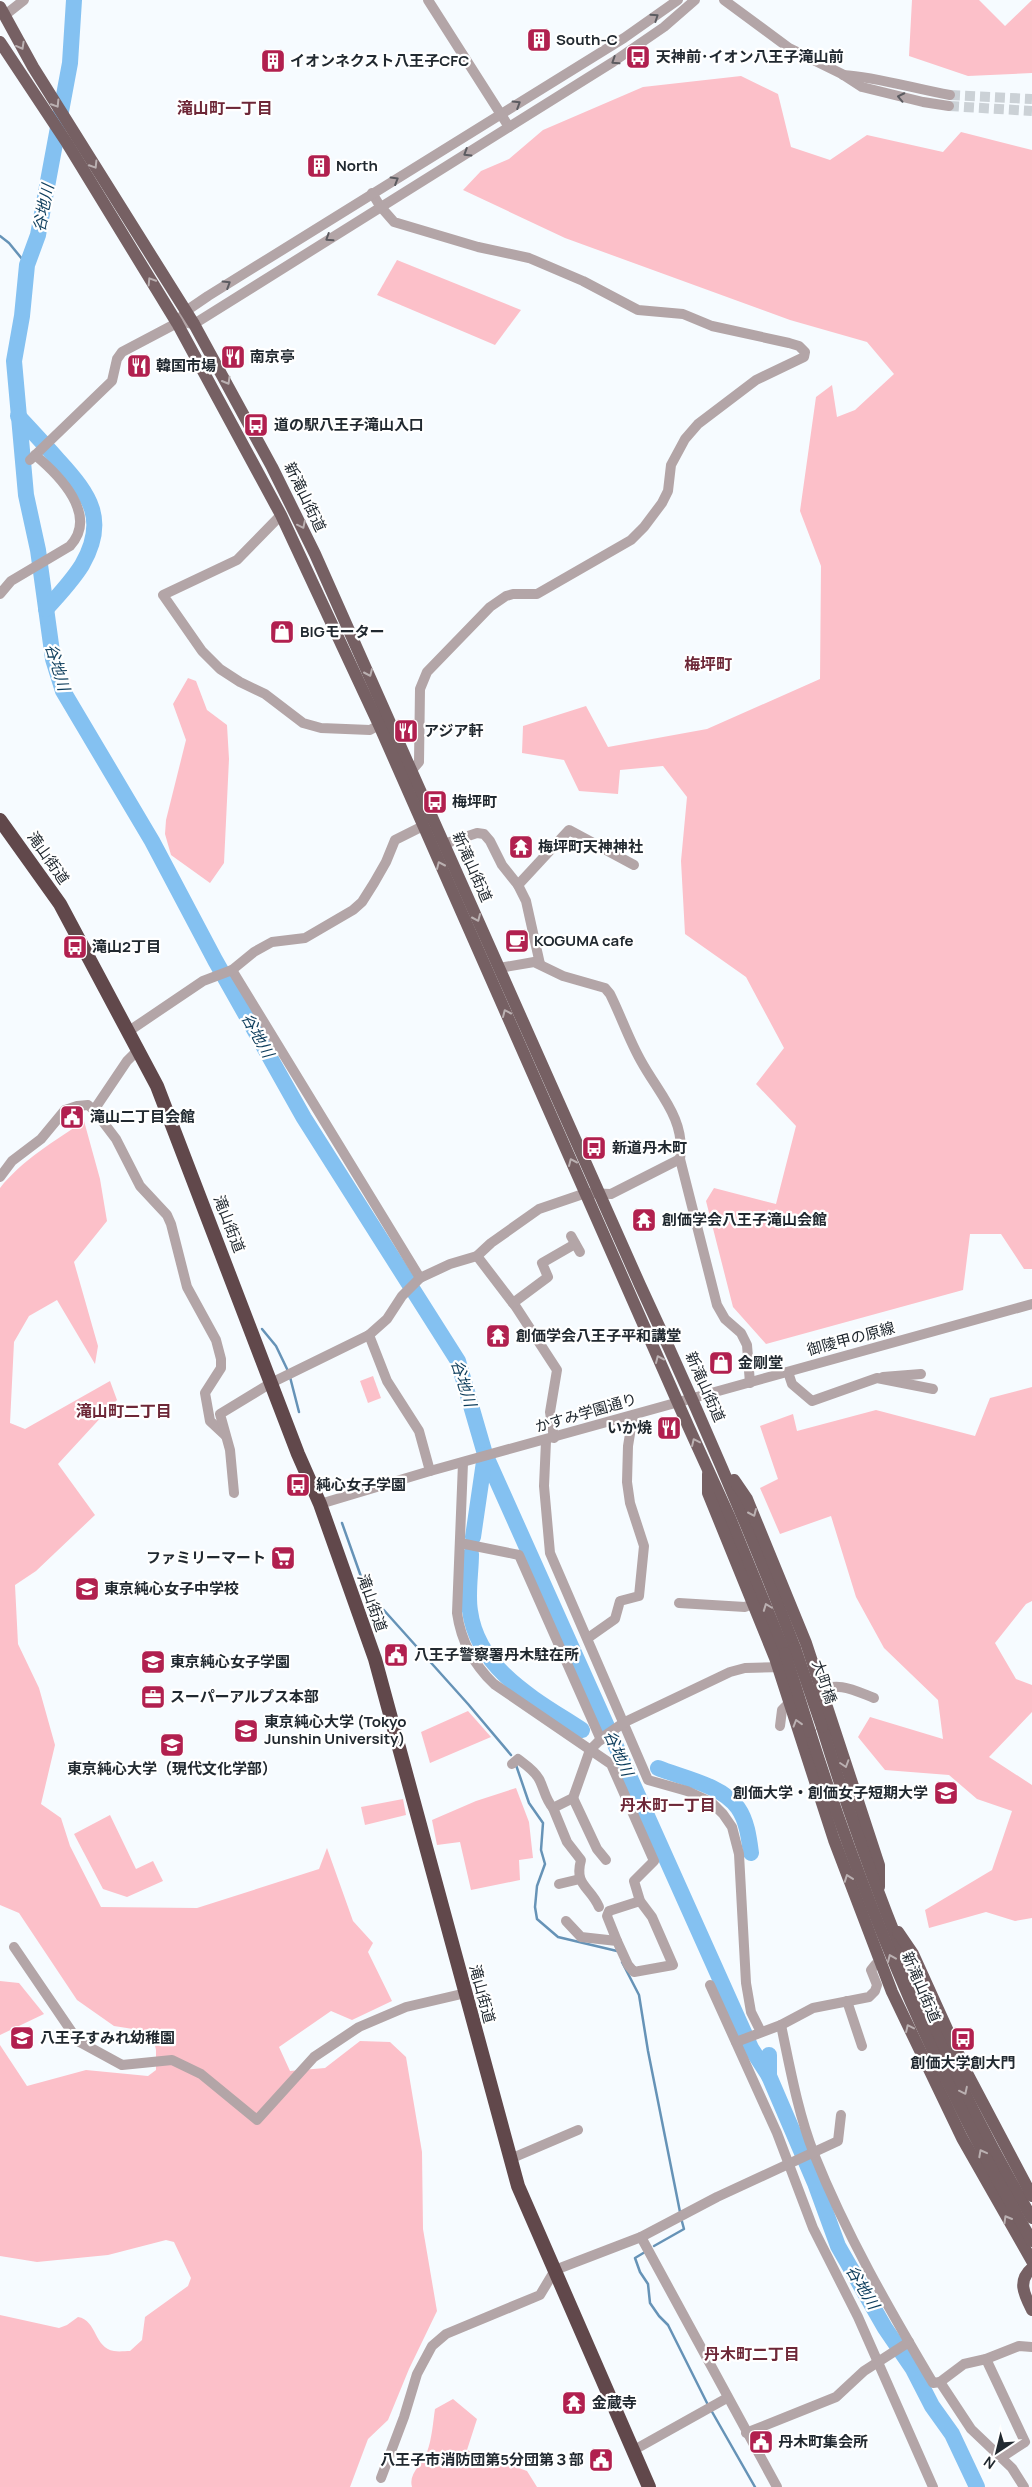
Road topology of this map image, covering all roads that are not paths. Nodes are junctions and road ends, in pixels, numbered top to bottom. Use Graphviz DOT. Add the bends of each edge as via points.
graph roads {
  1 [pos="24,0"];
  2 [pos="428,0"];
  3 [pos="678,0"];
  4 [pos="696,0"];
  5 [pos="724,0"];
  6 [pos="2,11"];
  7 [pos="0,42"];
  8 [pos="842,74"];
  9 [pos="950,95"];
  10 [pos="948,106"];
  11 [pos="501,114"];
  12 [pos="509,127"];
  13 [pos="372,193"];
  14 [pos="380,206"];
  15 [pos="186,311"];
  16 [pos="177,323"];
  17 [pos="194,324"];
  18 [pos="281,515"];
  19 [pos="0,594"];
  20 [pos="379,725"];
  21 [pos="412,770"];
  22 [pos="0,820"];
  23 [pos="423,826"];
  24 [pos="444,844"];
  25 [pos="634,865"];
  26 [pos="518,885"];
  27 [pos="460,896"];
  28 [pos="540,964"];
  29 [pos="499,968"];
  30 [pos="230,970"];
  31 [pos="129,1031"];
  32 [pos="139,1049"];
  33 [pos="94,1110"];
  34 [pos="680,1160"];
  35 [pos="0,1177"];
  36 [pos="592,1192"];
  37 [pos="575,1244"];
  38 [pos="477,1256"];
  39 [pos="419,1279"];
  40 [pos="513,1303"];
  41 [pos="1032,1304"];
  42 [pos="369,1335"];
  43 [pos="788,1372"];
  44 [pos="921,1374"];
  45 [pos="877,1378"];
  46 [pos="271,1383"];
  47 [pos="750,1383"];
  48 [pos="933,1389"];
  49 [pos="693,1399"];
  50 [pos="679,1403"];
  51 [pos="633,1416"];
  52 [pos="226,1437"];
  53 [pos="550,1439"];
  54 [pos="718,1457"];
  55 [pos="465,1462"];
  56 [pos="708,1470"];
  57 [pos="430,1471"];
  58 [pos="234,1493"];
  59 [pos="320,1504"];
  60 [pos="460,1543"];
  61 [pos="754,1602"];
  62 [pos="679,1603"];
  63 [pos="588,1638"];
  64 [pos="790,1650"];
  65 [pos="810,1656"];
  66 [pos="779,1669"];
  67 [pos="821,1689"];
  68 [pos="874,1698"];
  69 [pos="790,1700"];
  70 [pos="622,1724"];
  71 [pos="780,1726"];
  72 [pos="816,1729"];
  73 [pos="602,1739"];
  74 [pos="590,1750"];
  75 [pos="512,1764"];
  76 [pos="573,1798"];
  77 [pos="553,1808"];
  78 [pos="606,1860"];
  79 [pos="580,1879"];
  80 [pos="559,1884"];
  81 [pos="879,1895"];
  82 [pos="640,1901"];
  83 [pos="599,1907"];
  84 [pos="888,1918"];
  85 [pos="566,1921"];
  86 [pos="617,1941"];
  87 [pos="14,1947"];
  88 [pos="882,1964"];
  89 [pos="710,1984"];
  90 [pos="466,1993"];
  91 [pos="847,2001"];
  92 [pos="781,2025"];
  93 [pos="759,2033"];
  94 [pos="737,2042"];
  95 [pos="862,2046"];
  96 [pos="841,2115"];
  97 [pos="578,2130"];
  98 [pos="812,2153"];
  99 [pos="510,2159"];
  100 [pos="792,2162"];
  101 [pos="1032,2196"];
  102 [pos="1032,2218"];
  103 [pos="641,2237"];
  104 [pos="1032,2241"];
  105 [pos="1032,2261"];
  106 [pos="1032,2268"];
  107 [pos="555,2270"];
  108 [pos="1032,2310"];
  109 [pos="906,2344"];
  110 [pos="1032,2347"];
  111 [pos="882,2358"];
  112 [pos="986,2359"];
  113 [pos="940,2382"];
  114 [pos="727,2398"];
  115 [pos="746,2433"];
  116 [pos="634,2450"];
  117 [pos="1002,2457"];
  118 [pos="381,2478"];
  119 [pos="650,2487"];
  120 [pos="777,2487"];
  121 [pos="933,2487"];
  122 [pos="1024,2487"];
  1 -- 6 [label="street"];
  2 -- 11 [label="street"];
  11 -- 3 [label="street, one-way" via="624,38"];
  4 -- 12 [label="street, one-way" via="630,50"];
  5 -- 8 [label="street" via="789,48"];
  6 -- 15 [label="main road, 新滝山街道, one-way" via="68,124"];
  16 -- 7 [label="main road, 新滝山街道, one-way" via="67,143"];
  8 -- 9 [label="street"];
  10 -- 8 [label="street, one-way" via="862,87"];
  11 -- 12 [label="street"];
  13 -- 11 [label="street, one-way"];
  12 -- 14 [label="street, one-way"];
  13 -- 14 [label="street"];
  15 -- 13 [label="street, one-way"];
  14 -- 17 [label="street, one-way"];
  14 -- 21 [label="street" via="394,222 478,247 529,258 638,310 683,314 712,326 789,342 805,352 804,357 756,380 698,424 685,438 671,465 668,491 662,503 631,540 537,594 506,596 490,607 427,672 420,689 420,762"];
  15 -- 16 [label="street"];
  15 -- 17 [label="main road, 新滝山街道"];
  16 -- 17 [label="street"];
  16 -- 18 [label="main road, 新滝山街道"];
  16 -- 19 [label="street" via="118,355 112,382 35,454 50,467 66,489 80,512 81,526 70,546 11,581"];
  17 -- 21 [label="main road, 新滝山街道, one-way" via="293,508"];
  18 -- 20 [label="main road, 新滝山街道"];
  18 -- 20 [label="street" via="237,560 163,595 202,651 220,669 265,694 303,723 321,728 370,730"];
  20 -- 23 [label="main road, 新滝山街道"];
  21 -- 24 [label="main road, 新滝山街道"];
  22 -- 31 [label="highway, 滝山街道" via="60,904"];
  27 -- 23 [label="main road, 新滝山街道, one-way"];
  23 -- 30 [label="street" via="395,840 374,883 362,902 352,910 305,938 272,942"];
  24 -- 26 [label="street" via="477,833 484,834"];
  24 -- 27 [label="main road, 新滝山街道"];
  25 -- 26 [label="street" via="569,830"];
  26 -- 28 [label="street" via="526,901"];
  27 -- 29 [label="main road, 新滝山街道, one-way"];
  36 -- 27 [label="main road, 新滝山街道, one-way"];
  28 -- 29 [label="street" via="534,962"];
  28 -- 34 [label="street" via="563,976 605,988 610,994 640,1059 676,1119 682,1146"];
  29 -- 36 [label="main road, 新滝山街道"];
  30 -- 31 [label="street" via="206,979"];
  30 -- 39 [label="street"];
  31 -- 32 [label="highway, 滝山街道"];
  32 -- 33 [label="street" via="126,1061"];
  32 -- 46 [label="highway, 滝山街道" via="170,1114"];
  33 -- 35 [label="street" via="88,1105 65,1110 41,1139 12,1161"];
  33 -- 52 [label="street" via="116,1139 140,1186 167,1215 171,1224 187,1287 216,1340 222,1359 221,1368 205,1393 210,1421"];
  34 -- 36 [label="street" via="611,1194"];
  34 -- 47 [label="street" via="718,1305 725,1319 748,1344"];
  36 -- 38 [label="street" via="539,1209"];
  36 -- 49 [label="main road, 新滝山街道"];
  50 -- 36 [label="main road, 新滝山街道, one-way"];
  37 -- 40 [label="street" via="542,1263 548,1277"];
  38 -- 39 [label="street" via="450,1264"];
  38 -- 40 [label="street"];
  39 -- 42 [label="street" via="402,1296 387,1319"];
  40 -- 53 [label="street" via="557,1370 550,1412"];
  41 -- 43 [label="street, 御陵甲の原線"];
  42 -- 46 [label="street"];
  42 -- 57 [label="street" via="387,1381 420,1431"];
  43 -- 45 [label="street" via="792,1384 812,1401"];
  43 -- 47 [label="street, 御陵甲の原線"];
  44 -- 45 [label="street"];
  45 -- 48 [label="street"];
  46 -- 52 [label="street" via="220,1414"];
  46 -- 59 [label="highway, 滝山街道"];
  47 -- 49 [label="street, 御陵甲の原線"];
  49 -- 50 [label="street, 御陵甲の原線"];
  49 -- 54 [label="main road, 新滝山街道"];
  50 -- 51 [label="street, かすみ学園通り"];
  56 -- 50 [label="main road, 新滝山街道, one-way"];
  51 -- 53 [label="street, かすみ学園通り"];
  51 -- 63 [label="street" via="626,1482 644,1546 639,1596 620,1601 615,1619"];
  52 -- 58 [label="street"];
  53 -- 55 [label="street, かすみ学園通り"];
  53 -- 63 [label="street" via="544,1486 550,1553"];
  54 -- 64 [label="main road, 新滝山街道"];
  54 -- 65 [label="main road, one-way" via="747,1499"];
  55 -- 57 [label="street"];
  55 -- 60 [label="street"];
  56 -- 61 [label="main road" via="708,1493"];
  64 -- 56 [label="main road, 新滝山街道, one-way"];
  57 -- 59 [label="street"];
  59 -- 90 [label="highway, 滝山街道" via="375,1659"];
  60 -- 73 [label="street" via="519,1555"];
  60 -- 74 [label="street" via="459,1630 480,1671 516,1701"];
  61 -- 62 [label="street" via="745,1607 711,1610"];
  61 -- 66 [label="main road"];
  63 -- 70 [label="street"];
  64 -- 72 [label="main road, 大町橋, bridge"];
  65 -- 66 [label="street"];
  65 -- 67 [label="main road"];
  66 -- 69 [label="main road"];
  66 -- 70 [label="street" via="745,1668 730,1672"];
  67 -- 68 [label="street" via="841,1686"];
  67 -- 69 [label="street"];
  67 -- 81 [label="main road, one-way" via="879,1865"];
  69 -- 71 [label="street" via="782,1710"];
  88 -- 69 [label="main road, one-way" via="834,1840"];
  70 -- 73 [label="street"];
  70 -- 93 [label="street" via="648,1780 711,1802 732,1827 739,1854 746,1983"];
  72 -- 81 [label="main road, 新滝山街道"];
  104 -- 72 [label="main road, 新滝山街道, one-way" via="974,2138 928,2045 890,1957 836,1811"];
  73 -- 74 [label="street"];
  74 -- 76 [label="street"];
  74 -- 82 [label="street" via="611,1764 656,1865 634,1881"];
  75 -- 77 [label="street" via="518,1759 531,1768"];
  76 -- 77 [label="street"];
  76 -- 78 [label="street" via="597,1849"];
  77 -- 79 [label="street" via="567,1842 581,1860"];
  79 -- 80 [label="street"];
  79 -- 83 [label="street"];
  81 -- 84 [label="main road, 新滝山街道"];
  82 -- 86 [label="street" via="610,1911 607,1916"];
  82 -- 86 [label="street" via="652,1917 673,1965 634,1972"];
  84 -- 101 [label="main road" via="913,1954 972,2082"];
  84 -- 102 [label="main road, 新滝山街道, one-way" via="939,2039"];
  85 -- 86 [label="street" via="581,1937"];
  87 -- 90 [label="street" via="78,2041 122,2065 172,2060 201,2074 257,2120 314,2057 359,2027 406,2008"];
  88 -- 91 [label="street" via="871,1970 877,1985 875,1991 869,1996"];
  105 -- 88 [label="main road, one-way" via="958,2130"];
  89 -- 94 [label="street"];
  90 -- 99 [label="highway, 滝山街道"];
  91 -- 92 [label="street" via="813,2008"];
  91 -- 95 [label="street"];
  92 -- 93 [label="street"];
  92 -- 98 [label="street"];
  93 -- 94 [label="street"];
  94 -- 100 [label="street"];
  96 -- 98 [label="street" via="838,2141"];
  97 -- 99 [label="street"];
  98 -- 100 [label="street"];
  98 -- 109 [label="street"];
  99 -- 107 [label="highway, 滝山街道" via="518,2186"];
  100 -- 103 [label="street"];
  100 -- 111 [label="street" via="813,2228"];
  103 -- 107 [label="street"];
  103 -- 114 [label="street"];
  106 -- 108 [label="main road" via="1023,2282"];
  107 -- 116 [label="highway, 滝山街道"];
  107 -- 118 [label="street" via="540,2295 446,2334 432,2346 417,2374"];
  109 -- 111 [label="street"];
  109 -- 113 [label="street" via="933,2383"];
  110 -- 112 [label="street" via="1019,2346"];
  111 -- 115 [label="street" via="836,2397"];
  111 -- 121 [label="street"];
  112 -- 113 [label="street" via="964,2364"];
  112 -- 117 [label="street" via="1025,2442"];
  113 -- 117 [label="street" via="970,2428"];
  114 -- 115 [label="street"];
  114 -- 116 [label="street"];
  115 -- 120 [label="street"];
  116 -- 119 [label="highway, 滝山街道"];
  117 -- 122 [label="street"];
}
